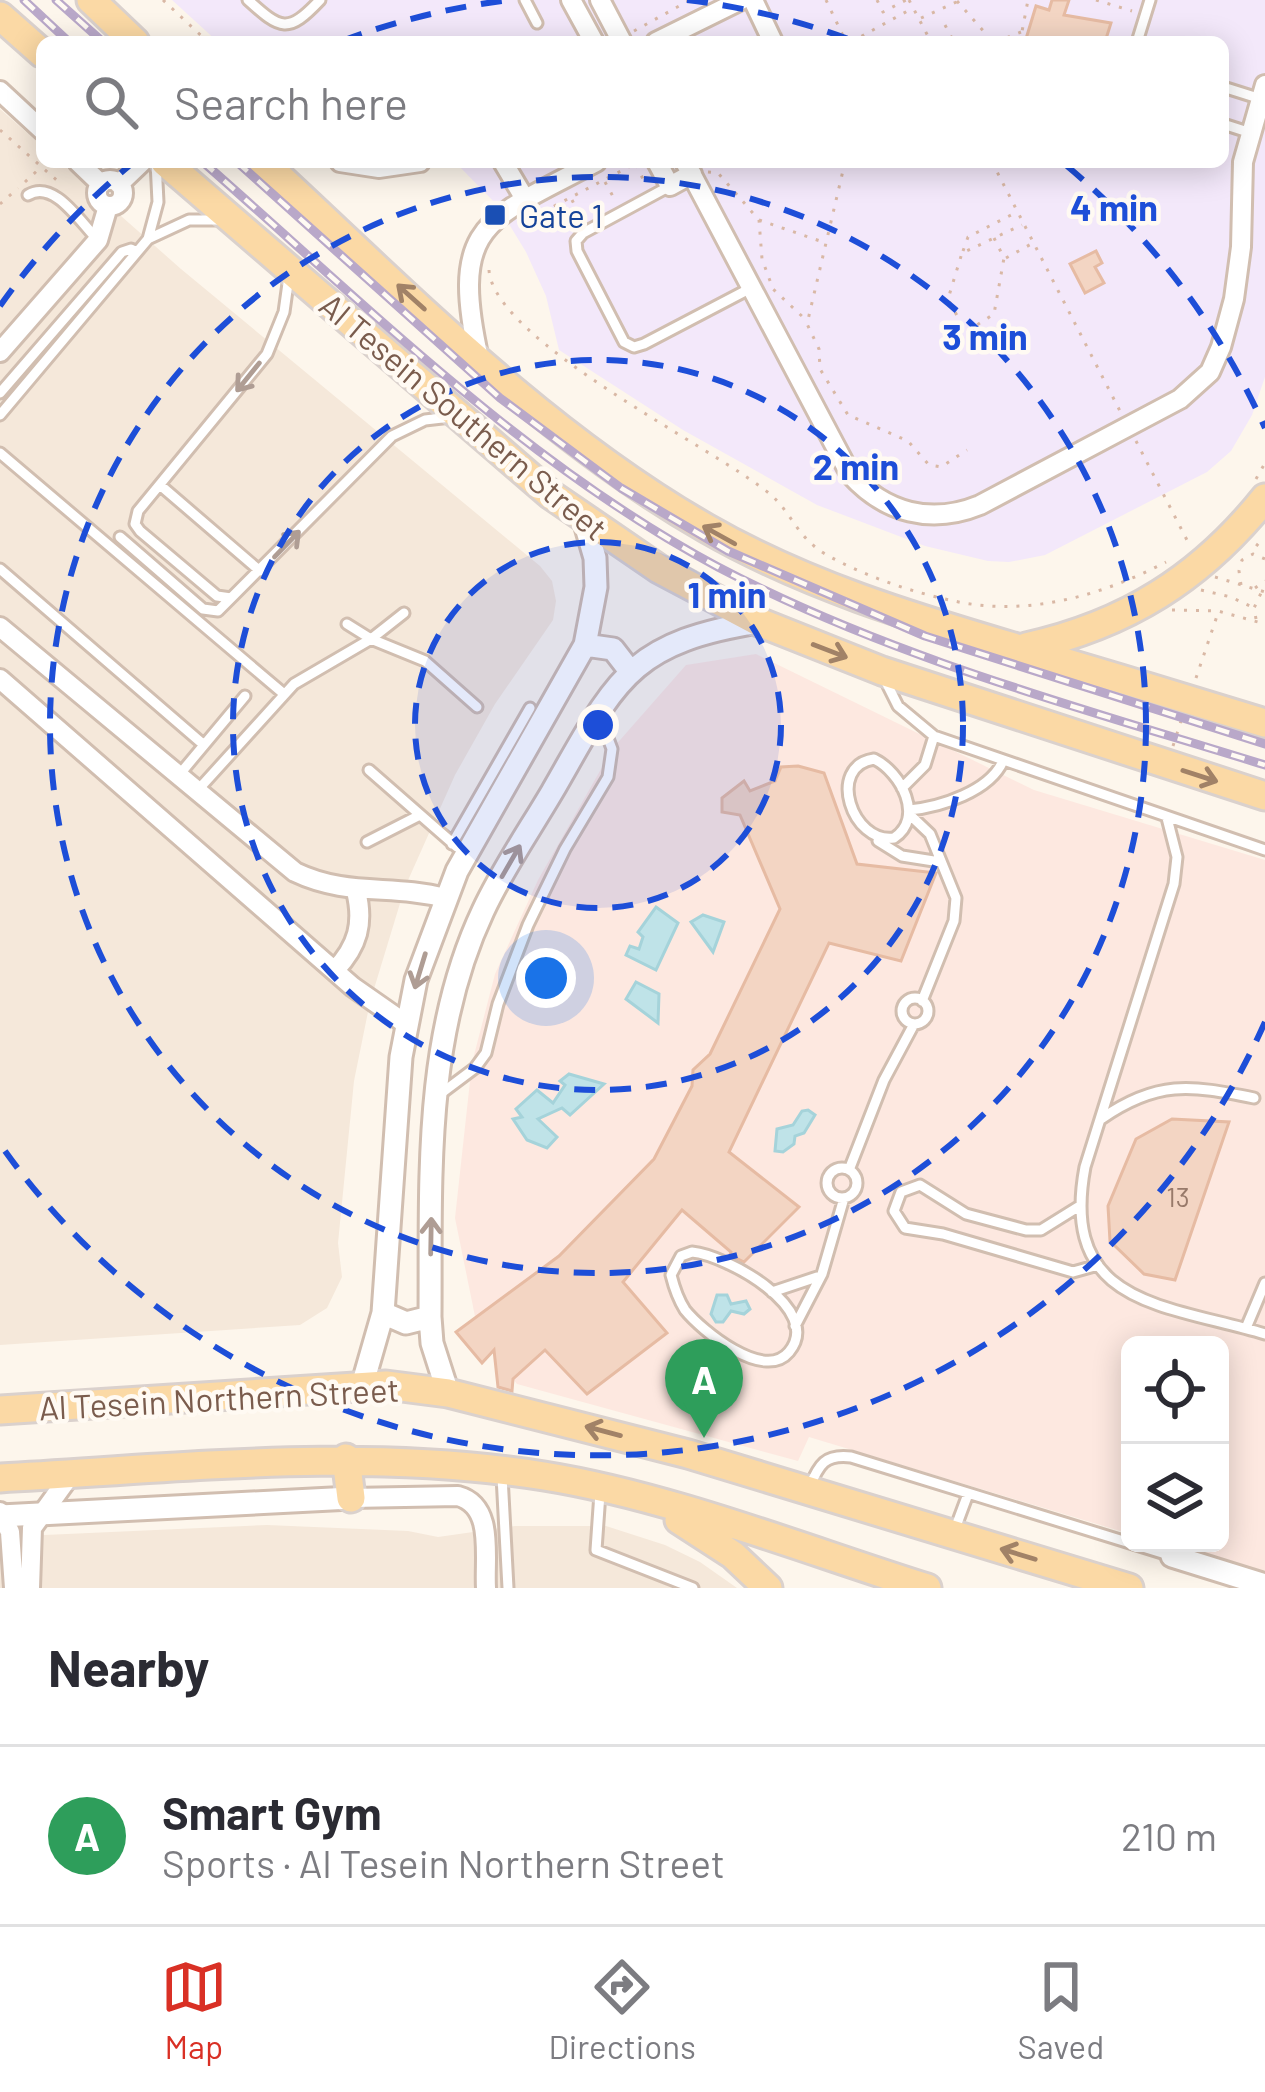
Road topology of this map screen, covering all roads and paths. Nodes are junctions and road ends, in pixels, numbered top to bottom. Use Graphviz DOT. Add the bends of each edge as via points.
graph roads {
  1 [pos="91,0"];
  2 [pos="163,0"];
  3 [pos="248,0"];
  4 [pos="320,0"];
  5 [pos="524,0"];
  6 [pos="690,0"];
  7 [pos="741,0"];
  8 [pos="753,0"];
  9 [pos="826,0"];
  10 [pos="877,0"];
  11 [pos="908,0"];
  12 [pos="1028,0"];
  13 [pos="1096,0"];
  14 [pos="1150,0"];
  15 [pos="600,1"];
  16 [pos="959,1"];
  17 [pos="575,8"];
  18 [pos="913,8"];
  19 [pos="1145,15"];
  20 [pos="0,16"];
  21 [pos="919,19"];
  22 [pos="537,23"];
  23 [pos="945,25"];
  24 [pos="1022,32"];
  25 [pos="129,36"];
  26 [pos="202,36"];
  27 [pos="591,36"];
  28 [pos="619,36"];
  29 [pos="628,36"];
  30 [pos="668,36"];
  31 [pos="770,36"];
  32 [pos="846,36"];
  33 [pos="860,36"];
  34 [pos="928,36"];
  35 [pos="951,36"];
  36 [pos="990,36"];
  37 [pos="1011,36"];
  38 [pos="1022,36"];
  39 [pos="1139,36"];
  40 [pos="36,48"];
  41 [pos="1229,88"];
  42 [pos="0,92"];
  43 [pos="1263,92"];
  44 [pos="36,125"];
  45 [pos="1229,126"];
  46 [pos="0,130"];
  47 [pos="1250,133"];
  48 [pos="36,162"];
  49 [pos="43,168"];
  50 [pos="87,168"];
  51 [pos="133,168"];
  52 [pos="156,168"];
  53 [pos="172,168"];
  54 [pos="270,168"];
  55 [pos="507,168"];
  56 [pos="640,168"];
  57 [pos="658,168"];
  58 [pos="688,168"];
  59 [pos="844,168"];
  60 [pos="995,168"];
  61 [pos="600,171"];
  62 [pos="110,184"];
  63 [pos="69,191"];
  64 [pos="660,191"];
  65 [pos="28,195"];
  66 [pos="571,197"];
  67 [pos="525,199"];
  68 [pos="621,212"];
  69 [pos="1017,212"];
  70 [pos="759,220"];
  71 [pos="234,223"];
  72 [pos="522,224"];
  73 [pos="1024,224"];
  74 [pos="587,230"];
  75 [pos="968,237"];
  76 [pos="994,238"];
  77 [pos="148,239"];
  78 [pos="98,240"];
  79 [pos="825,243"];
  80 [pos="1033,243"];
  81 [pos="974,248"];
  82 [pos="137,252"];
  83 [pos="962,253"];
  84 [pos="1004,258"];
  85 [pos="289,271"];
  86 [pos="751,288"];
  87 [pos="806,320"];
  88 [pos="0,352"];
  89 [pos="480,360"];
  90 [pos="0,393"];
  91 [pos="0,415"];
  92 [pos="459,417"];
  93 [pos="1128,426"];
  94 [pos="967,450"];
  95 [pos="0,453"];
  96 [pos="160,485"];
  97 [pos="1265,498"];
  98 [pos="584,520"];
  99 [pos="120,537"];
  100 [pos="1265,559"];
  101 [pos="0,569"];
  102 [pos="260,571"];
  103 [pos="1210,573"];
  104 [pos="1265,581"];
  105 [pos="1239,584"];
  106 [pos="1253,589"];
  107 [pos="1264,592"];
  108 [pos="1215,593"];
  109 [pos="1179,597"];
  110 [pos="1231,597"];
  111 [pos="231,598"];
  112 [pos="1243,603"];
  113 [pos="1254,608"];
  114 [pos="404,613"];
  115 [pos="1238,616"];
  116 [pos="1257,621"];
  117 [pos="759,622"];
  118 [pos="347,624"];
  119 [pos="1265,624"];
  120 [pos="0,627"];
  121 [pos="371,640"];
  122 [pos="585,645"];
  123 [pos="1019,649"];
  124 [pos="630,671"];
  125 [pos="882,671"];
  126 [pos="0,680"];
  127 [pos="284,694"];
  128 [pos="245,696"];
  129 [pos="477,707"];
  130 [pos="530,707"];
  131 [pos="598,712"];
  132 [pos="1265,723"];
  133 [pos="934,736"];
  134 [pos="204,745"];
  135 [pos="1004,761"];
  136 [pos="369,770"];
  137 [pos="178,777"];
  138 [pos="902,788"];
  139 [pos="196,792"];
  140 [pos="1265,796"];
  141 [pos="909,812"];
  142 [pos="418,816"];
  143 [pos="1167,818"];
  144 [pos="874,838"];
  145 [pos="368,842"];
  146 [pos="459,849"];
  147 [pos="1265,850"];
  148 [pos="940,862"];
  149 [pos="356,891"];
  150 [pos="446,898"];
  151 [pos="335,970"];
  152 [pos="922,1000"];
  153 [pos="406,1024"];
  154 [pos="914,1024"];
  155 [pos="435,1098"];
  156 [pos="1254,1098"];
  157 [pos="1101,1119"];
  158 [pos="849,1170"];
  159 [pos="844,1198"];
  160 [pos="1078,1207"];
  161 [pos="1098,1265"];
  162 [pos="822,1274"];
  163 [pos="1265,1283"];
  164 [pos="772,1292"];
  165 [pos="383,1313"];
  166 [pos="430,1317"];
  167 [pos="795,1326"];
  168 [pos="1246,1328"];
  169 [pos="1265,1334"];
  170 [pos="362,1386"];
  171 [pos="448,1393"];
  172 [pos="0,1410"];
  173 [pos="346,1458"];
  174 [pos="502,1470"];
  175 [pos="71,1474"];
  176 [pos="0,1478"];
  177 [pos="600,1488"];
  178 [pos="808,1491"];
  179 [pos="968,1493"];
  180 [pos="351,1498"];
  181 [pos="650,1501"];
  182 [pos="2,1514"];
  183 [pos="39,1514"];
  184 [pos="953,1534"];
  185 [pos="1172,1556"];
  186 [pos="1265,1585"];
  187 [pos="14,1588"];
  188 [pos="30,1588"];
  189 [pos="486,1588"];
  190 [pos="508,1588"];
  191 [pos="693,1588"];
  192 [pos="768,1588"];
  193 [pos="927,1588"];
  194 [pos="1130,1588"];
  1 -- 25 [label="main road"];
  2 -- 26 [label="path"];
  3 -- 4 [label="lane" via="287,25"];
  5 -- 22 [label="lane"];
  6 -- 29 [label="path"];
  7 -- 30 [label="street"];
  8 -- 31 [label="street"];
  9 -- 32 [label="path"];
  10 -- 11 [label="path" via="883,12"];
  11 -- 18 [label="path"];
  12 -- 24 [label="path"];
  13 -- 19 [label="path"];
  14 -- 19 [label="lane"];
  15 -- 17 [label="street"];
  15 -- 28 [label="street"];
  16 -- 21 [label="path"];
  16 -- 36 [label="path"];
  17 -- 27 [label="street"];
  18 -- 21 [label="path"];
  18 -- 33 [label="path"];
  19 -- 39 [label="lane"];
  20 -- 40 [label="main road"];
  21 -- 34 [label="path"];
  23 -- 35 [label="path"];
  24 -- 37 [label="path"];
  24 -- 38 [label="path"];
  41 -- 43 [label="lane"];
  42 -- 44 [label="street"];
  43 -- 47 [label="street"];
  45 -- 47 [label="lane"];
  46 -- 48 [label="path"];
  47 -- 93 [label="street" via="1237,282 1216,360 1191,392"];
  49 -- 63 [label="path"];
  50 -- 62 [label="street"];
  51 -- 62 [label="street"];
  52 -- 77 [label="lane"];
  53 -- 71 [label="main road, Al Tesein Southern Street"];
  89 -- 54 [label="main road, Al Tesein Southern Street, one-way"];
  55 -- 67 [label="street"];
  56 -- 64 [label="path"];
  57 -- 64 [label="street"];
  58 -- 64 [label="street"];
  58 -- 70 [label="path" via="718,173"];
  58 -- 86 [label="street"];
  59 -- 79 [label="path"];
  60 -- 69 [label="path"];
  61 -- 66 [label="path"];
  61 -- 67 [label="street"];
  61 -- 68 [label="path"];
  62 -- 78 [label="street" via="97,197 108,206"];
  64 -- 68 [label="lane"];
  65 -- 78 [label="lane" via="50,192"];
  66 -- 72 [label="path"];
  66 -- 74 [label="path"];
  67 -- 89 [label="street" via="490,223 469,264"];
  68 -- 74 [label="lane"];
  69 -- 73 [label="path"];
  69 -- 75 [label="path"];
  70 -- 79 [label="path"];
  70 -- 87 [label="path" via="773,289"];
  71 -- 77 [label="lane" via="189,220"];
  71 -- 85 [label="main road, Al Tesein Southern Street"];
  73 -- 76 [label="path"];
  73 -- 80 [label="path"];
  74 -- 86 [label="lane" via="576,248 628,345"];
  75 -- 81 [label="path"];
  75 -- 83 [label="path"];
  76 -- 81 [label="path"];
  76 -- 84 [label="path"];
  77 -- 82 [label="lane"];
  78 -- 88 [label="street"];
  79 -- 87 [label="path"];
  80 -- 84 [label="path"];
  80 -- 93 [label="path"];
  81 -- 83 [label="path"];
  82 -- 90 [label="lane" via="122,252"];
  82 -- 91 [label="lane"];
  83 -- 84 [label="path" via="948,299 966,332 994,314"];
  85 -- 92 [label="main road, Al Tesein Southern Street"];
  85 -- 96 [label="lane, one-way" via="267,354"];
  86 -- 93 [label="street" via="850,474 896,508 924,515 966,510"];
  87 -- 94 [label="path" via="820,369 851,418 908,441 933,467"];
  123 -- 89 [label="main road, Al Tesein Southern Street, one-way" via="841,593 708,529 585,449"];
  92 -- 98 [label="main road, Al Tesein Southern Street"];
  102 -- 92 [label="lane, one-way" via="392,436 425,420"];
  93 -- 103 [label="path"];
  95 -- 127 [label="lane"];
  96 -- 102 [label="lane"];
  96 -- 111 [label="lane" via="136,515 137,528 217,596"];
  97 -- 103 [label="main road"];
  98 -- 117 [label="main road, Al Tesein Southern Street"];
  98 -- 122 [label="street" via="596,587"];
  99 -- 111 [label="lane" via="203,609 218,611"];
  100 -- 105 [label="path" via="1242,560"];
  101 -- 134 [label="lane"];
  102 -- 111 [label="lane"];
  103 -- 105 [label="path"];
  103 -- 108 [label="path"];
  103 -- 108 [label="path" via="1193,588"];
  103 -- 123 [label="main road" via="1113,622"];
  104 -- 106 [label="path"];
  105 -- 106 [label="path"];
  105 -- 110 [label="path"];
  106 -- 107 [label="path"];
  107 -- 113 [label="path"];
  108 -- 110 [label="path"];
  109 -- 115 [label="path" via="1159,609"];
  110 -- 112 [label="path"];
  112 -- 113 [label="path"];
  112 -- 115 [label="path"];
  113 -- 116 [label="path"];
  114 -- 121 [label="lane"];
  115 -- 116 [label="path"];
  116 -- 119 [label="path"];
  117 -- 124 [label="street" via="680,639"];
  117 -- 125 [label="main road, Al Tesein Southern Street, one-way"];
  118 -- 121 [label="lane"];
  120 -- 137 [label="street"];
  121 -- 127 [label="lane"];
  121 -- 129 [label="lane" via="425,661"];
  122 -- 124 [label="street" via="613,649"];
  122 -- 146 [label="street"];
  123 -- 132 [label="main road, Al Tesein Southern Street"];
  124 -- 131 [label="street"];
  125 -- 133 [label="lane" via="898,706"];
  125 -- 140 [label="main road, Al Tesein Southern Street, one-way"];
  126 -- 151 [label="street"];
  127 -- 139 [label="lane"];
  128 -- 134 [label="lane"];
  130 -- 146 [label="lane"];
  155 -- 131 [label="street, one-way" via="455,992 483,910"];
  131 -- 155 [label="lane" via="612,749 608,777 528,925 483,1059"];
  133 -- 135 [label="lane"];
  133 -- 138 [label="lane" via="925,766"];
  134 -- 137 [label="lane"];
  135 -- 141 [label="lane" via="986,784"];
  135 -- 143 [label="lane"];
  136 -- 142 [label="lane"];
  137 -- 139 [label="street"];
  138 -- 141 [label="lane"];
  138 -- 144 [label="lane" via="874,759 849,776 854,811"];
  139 -- 149 [label="street" via="295,872"];
  141 -- 144 [label="lane" via="902,833"];
  141 -- 148 [label="lane" via="930,834"];
  142 -- 145 [label="lane"];
  142 -- 146 [label="lane"];
  143 -- 147 [label="lane"];
  143 -- 157 [label="lane" via="1174,884"];
  144 -- 148 [label="lane" via="894,853"];
  146 -- 150 [label="street"];
  148 -- 152 [label="lane" via="956,910"];
  149 -- 150 [label="street"];
  149 -- 151 [label="street" via="356,942"];
  150 -- 153 [label="street, one-way"];
  151 -- 153 [label="street"];
  152 -- 154 [label="lane" via="928,1012"];
  152 -- 154 [label="lane" via="909,999 902,1010"];
  153 -- 165 [label="street"];
  154 -- 158 [label="lane"];
  166 -- 155 [label="street, one-way"];
  156 -- 157 [label="lane" via="1160,1089"];
  157 -- 160 [label="lane"];
  158 -- 159 [label="lane" via="857,1186"];
  158 -- 159 [label="lane" via="827,1180"];
  159 -- 162 [label="lane"];
  160 -- 161 [label="lane"];
  160 -- 161 [label="lane" via="1041,1230 1026,1230 966,1214 920,1185 901,1192 894,1211 914,1231 1073,1272"];
  161 -- 168 [label="lane" via="1139,1298"];
  162 -- 164 [label="lane"];
  162 -- 167 [label="lane"];
  163 -- 168 [label="lane"];
  164 -- 167 [label="lane"];
  164 -- 167 [label="lane" via="706,1253 681,1256 671,1275 695,1321 742,1354 782,1358"];
  165 -- 166 [label="street" via="406,1323"];
  165 -- 170 [label="street"];
  166 -- 171 [label="street"];
  168 -- 169 [label="lane"];
  170 -- 171 [label="main road, Al Tesein Northern Street"];
  170 -- 172 [label="main road, Al Tesein Northern Street"];
  178 -- 171 [label="main road, Al Tesein Northern Street, one-way"];
  173 -- 174 [label="main road, Al Tesein Northern Street"];
  173 -- 175 [label="main road, Al Tesein Northern Street"];
  173 -- 180 [label="main road"];
  174 -- 177 [label="main road, Al Tesein Northern Street"];
  174 -- 190 [label="lane"];
  175 -- 176 [label="main road, Al Tesein Northern Street"];
  175 -- 183 [label="street"];
  177 -- 181 [label="main road, Al Tesein Northern Street"];
  177 -- 191 [label="lane" via="596,1550"];
  178 -- 179 [label="lane" via="823,1460 840,1456"];
  178 -- 184 [label="main road, Al Tesein Northern Street"];
  179 -- 184 [label="lane"];
  179 -- 185 [label="lane"];
  180 -- 183 [label="street"];
  180 -- 189 [label="street" via="458,1496 474,1503 483,1517"];
  181 -- 192 [label="main road"];
  181 -- 193 [label="main road, Al Tesein Northern Street"];
  182 -- 183 [label="street"];
  182 -- 187 [label="street"];
  183 -- 188 [label="street" via="28,1543"];
  194 -- 184 [label="main road, Al Tesein Northern Street, one-way"];
  185 -- 186 [label="street"];
}
